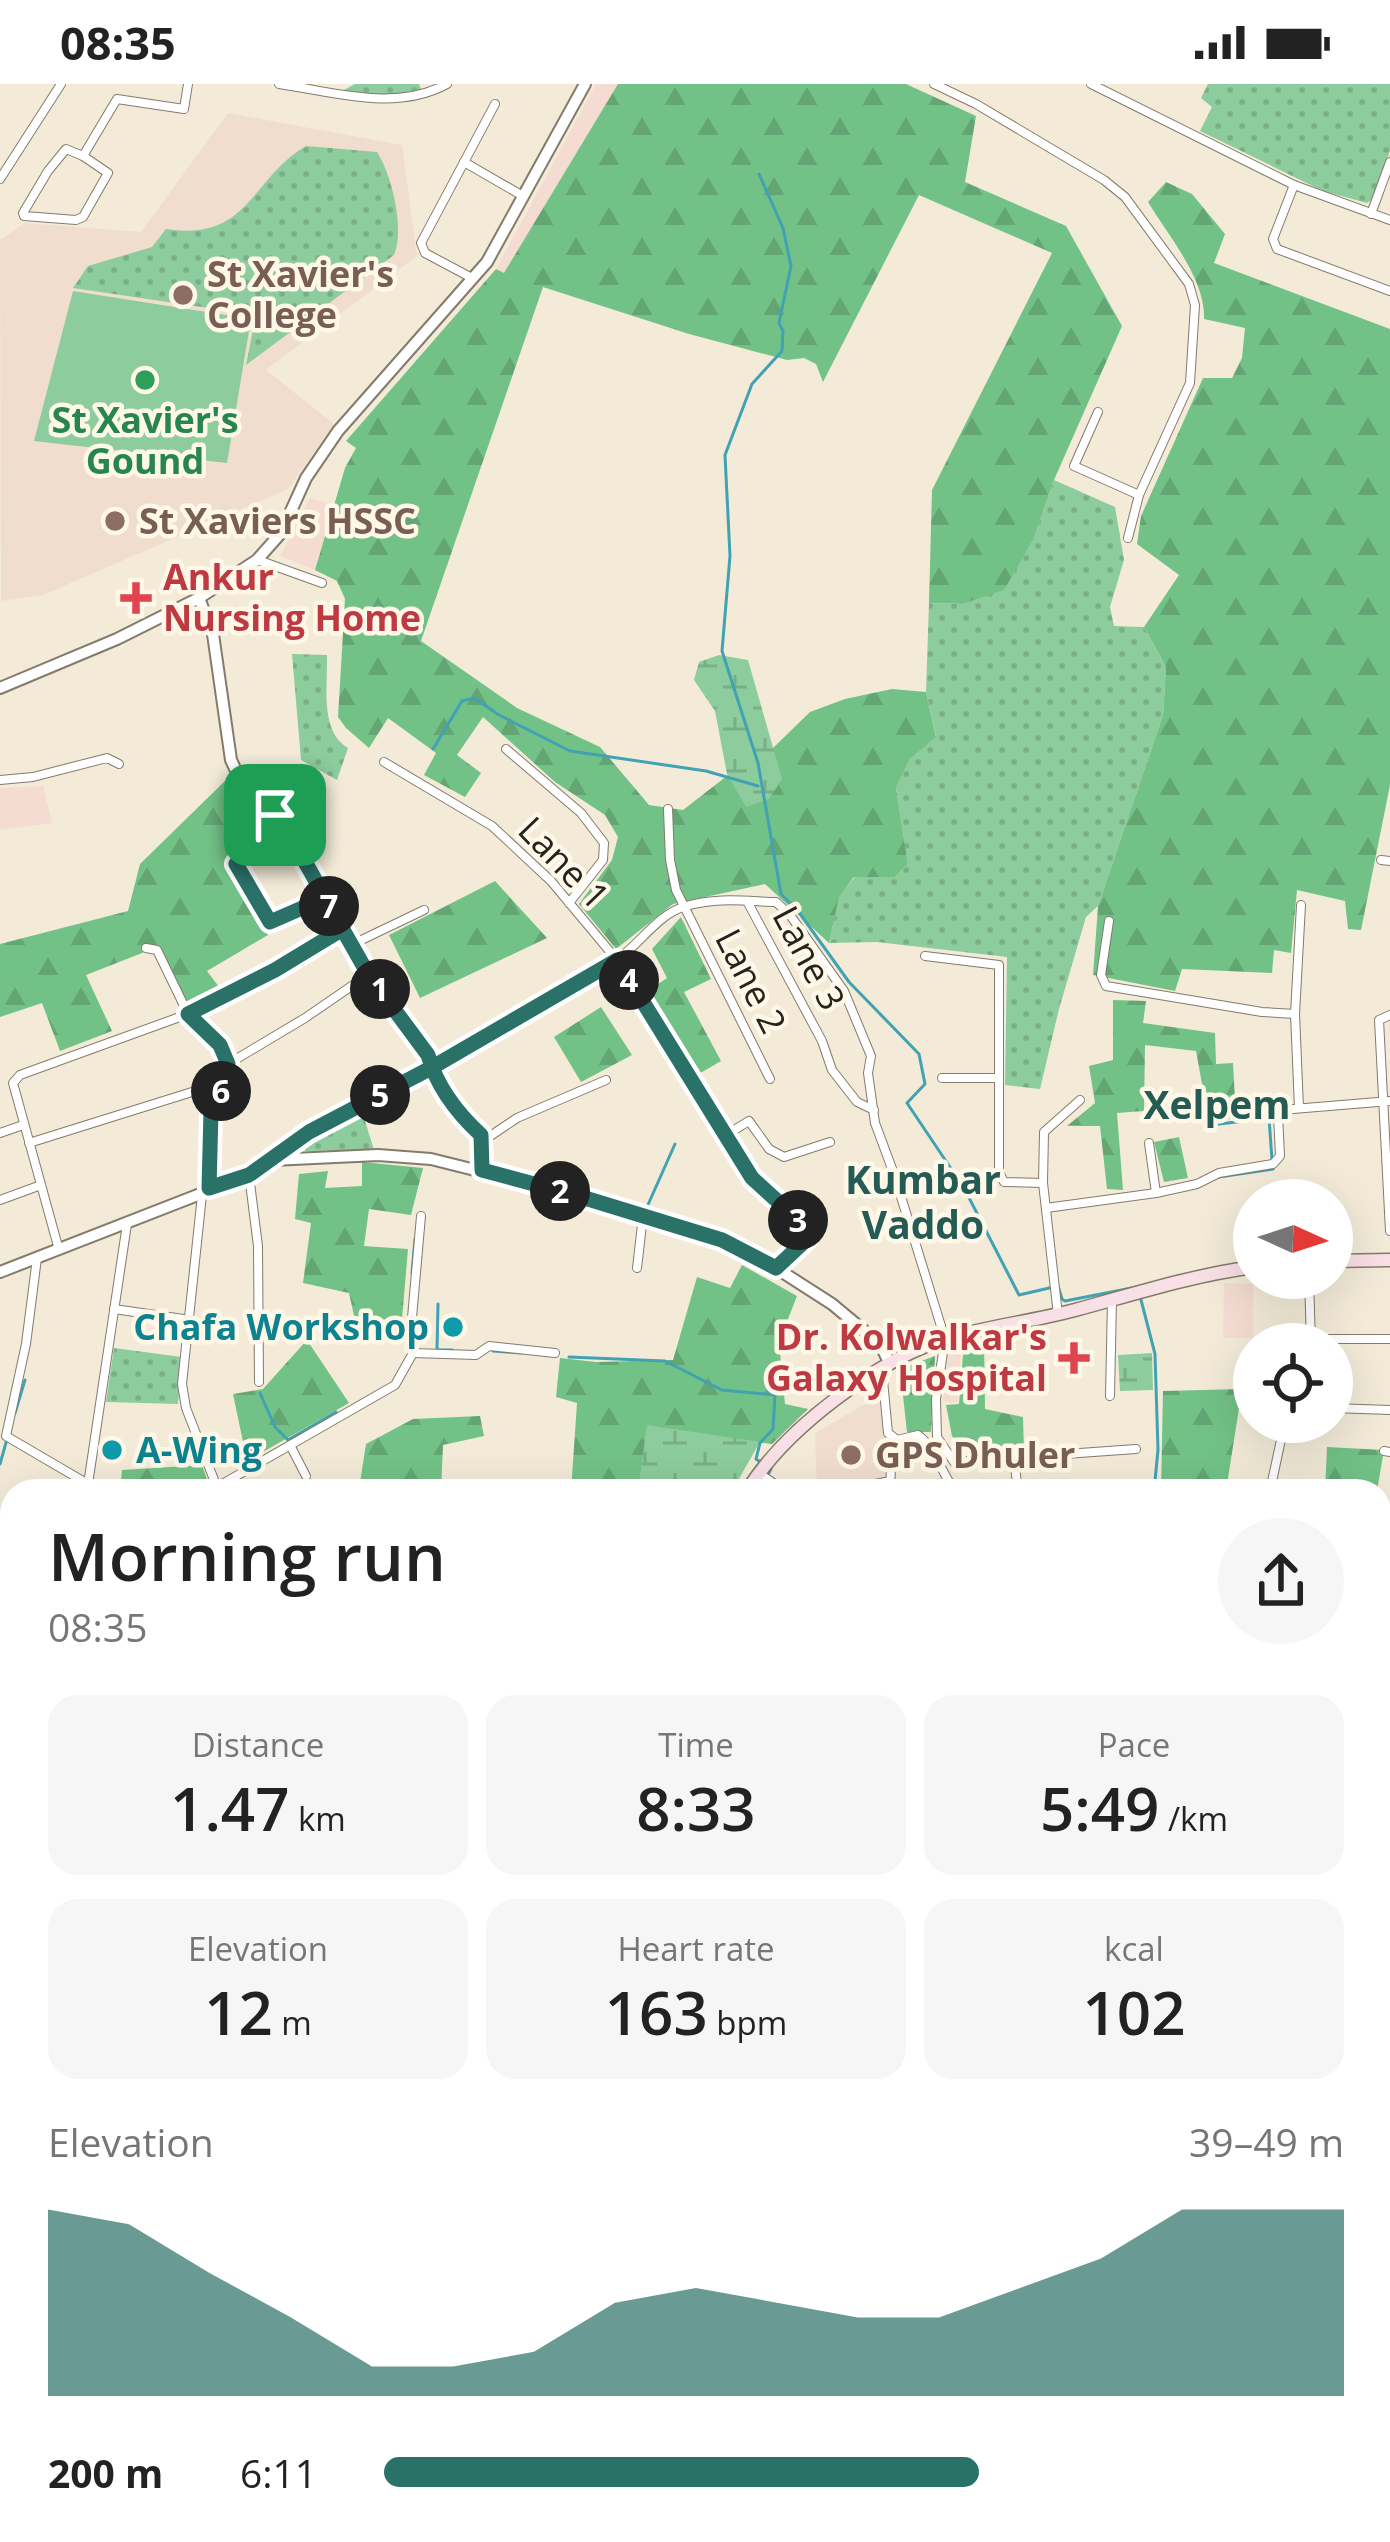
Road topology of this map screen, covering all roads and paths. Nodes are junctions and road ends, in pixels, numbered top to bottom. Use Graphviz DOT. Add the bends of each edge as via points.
graph roads {
  1 [pos="61,84"];
  2 [pos="188,84"];
  3 [pos="279,84"];
  4 [pos="346,84"];
  5 [pos="447,84"];
  6 [pos="585,84"];
  7 [pos="934,84"];
  8 [pos="1091,84"];
  9 [pos="331,92"];
  10 [pos="495,104"];
  11 [pos="83,156"];
  12 [pos="464,162"];
  13 [pos="1390,162"];
  14 [pos="0,179"];
  15 [pos="1294,184"];
  16 [pos="523,196"];
  17 [pos="1371,214"];
  18 [pos="1390,220"];
  19 [pos="472,278"];
  20 [pos="1390,291"];
  21 [pos="1098,412"];
  22 [pos="1138,495"];
  23 [pos="1128,538"];
  24 [pos="256,560"];
  25 [pos="322,583"];
  26 [pos="199,598"];
  27 [pos="0,688"];
  28 [pos="506,749"];
  29 [pos="384,762"];
  30 [pos="119,764"];
  31 [pos="0,780"];
  32 [pos="668,808"];
  33 [pos="275,815"];
  34 [pos="325,898"];
  35 [pos="747,902"];
  36 [pos="569,903"];
  37 [pos="1301,905"];
  38 [pos="683,906"];
  39 [pos="424,910"];
  40 [pos="1109,921"];
  41 [pos="341,930"];
  42 [pos="351,945"];
  43 [pos="146,948"];
  44 [pos="925,956"];
  45 [pos="617,960"];
  46 [pos="368,974"];
  47 [pos="188,1014"];
  48 [pos="1295,1014"];
  49 [pos="1390,1015"];
  50 [pos="228,1064"];
  51 [pos="431,1068"];
  52 [pos="942,1078"];
  53 [pos="999,1078"];
  54 [pos="770,1079"];
  55 [pos="607,1080"];
  56 [pos="224,1082"];
  57 [pos="1081,1100"];
  58 [pos="1386,1102"];
  59 [pos="1299,1108"];
  60 [pos="874,1110"];
  61 [pos="23,1125"];
  62 [pos="0,1133"];
  63 [pos="725,1135"];
  64 [pos="483,1141"];
  65 [pos="830,1142"];
  66 [pos="28,1143"];
  67 [pos="1149,1143"];
  68 [pos="272,1160"];
  69 [pos="482,1170"];
  70 [pos="249,1175"];
  71 [pos="1042,1183"];
  72 [pos="41,1186"];
  73 [pos="206,1191"];
  74 [pos="1156,1193"];
  75 [pos="0,1200"];
  76 [pos="1046,1208"];
  77 [pos="643,1215"];
  78 [pos="421,1216"];
  79 [pos="128,1224"];
  80 [pos="1390,1231"];
  81 [pos="59,1250"];
  82 [pos="37,1258"];
  83 [pos="1390,1260"];
  84 [pos="1353,1261"];
  85 [pos="637,1268"];
  86 [pos="776,1268"];
  87 [pos="1233,1270"];
  88 [pos="0,1272"];
  89 [pos="1112,1300"];
  90 [pos="115,1310"];
  91 [pos="1058,1315"];
  92 [pos="190,1320"];
  93 [pos="945,1339"];
  94 [pos="1390,1339"];
  95 [pos="1353,1340"];
  96 [pos="413,1353"];
  97 [pos="555,1353"];
  98 [pos="886,1367"];
  99 [pos="259,1382"];
  100 [pos="1110,1396"];
  101 [pos="1353,1409"];
  102 [pos="1390,1410"];
  103 [pos="892,1436"];
  104 [pos="1280,1443"];
  105 [pos="290,1445"];
  106 [pos="1136,1449"];
  107 [pos="1014,1459"];
  108 [pos="758,1473"];
  109 [pos="306,1476"];
  110 [pos="74,1479"];
  111 [pos="88,1479"];
  112 [pos="214,1479"];
  113 [pos="234,1479"];
  114 [pos="754,1479"];
  115 [pos="767,1479"];
  116 [pos="890,1479"];
  117 [pos="948,1479"];
  118 [pos="1016,1479"];
  119 [pos="1273,1479"];
  1 -- 14 [label="street"];
  2 -- 11 [label="street" via="184,110 117,99"];
  3 -- 9 [label="street"];
  4 -- 9 [label="street"];
  5 -- 9 [label="street" via="410,98"];
  6 -- 16 [label="street"];
  7 -- 22 [label="street" via="1125,196 1189,284 1190,383"];
  8 -- 15 [label="street"];
  10 -- 12 [label="street"];
  11 -- 11 [label="street" via="108,173 83,217 25,216 64,150"];
  12 -- 16 [label="street"];
  12 -- 19 [label="street" via="421,243"];
  13 -- 17 [label="street"];
  15 -- 17 [label="street"];
  15 -- 20 [label="street" via="1273,239 1277,249"];
  16 -- 19 [label="street"];
  17 -- 18 [label="street"];
  19 -- 24 [label="street" via="338,431 281,533"];
  21 -- 22 [label="street" via="1074,466"];
  22 -- 23 [label="street"];
  24 -- 25 [label="street"];
  24 -- 26 [label="street"];
  26 -- 27 [label="street"];
  26 -- 33 [label="street" via="213,634 231,760"];
  28 -- 36 [label="street" via="604,843 603,860"];
  29 -- 36 [label="street, Lane 1" via="492,826"];
  30 -- 31 [label="street" via="106,758"];
  32 -- 38 [label="street, Lane 2"];
  33 -- 34 [label="street"];
  33 -- 34 [label="street" via="236,864 260,908 270,922"];
  34 -- 41 [label="street"];
  35 -- 38 [label="street"];
  35 -- 60 [label="street, Lane 3" via="832,1070"];
  35 -- 60 [label="street" via="776,902 844,991 871,1056"];
  36 -- 45 [label="street, Lane 1"];
  37 -- 48 [label="street"];
  38 -- 45 [label="street"];
  38 -- 54 [label="street, Lane 2"];
  39 -- 42 [label="street"];
  40 -- 48 [label="street" via="1106,986"];
  41 -- 42 [label="street"];
  41 -- 47 [label="street"];
  42 -- 46 [label="street"];
  43 -- 47 [label="street" via="157,950"];
  44 -- 53 [label="street" via="999,964"];
  45 -- 51 [label="street"];
  45 -- 63 [label="street, Lane 1"];
  46 -- 50 [label="street"];
  46 -- 51 [label="street"];
  47 -- 50 [label="street"];
  47 -- 61 [label="street" via="20,1075 13,1083"];
  48 -- 59 [label="street"];
  49 -- 58 [label="street" via="1379,1020"];
  50 -- 56 [label="street"];
  51 -- 64 [label="street"];
  51 -- 68 [label="street"];
  52 -- 53 [label="street"];
  53 -- 71 [label="street" via="999,1172 1004,1182"];
  55 -- 64 [label="street"];
  56 -- 66 [label="street"];
  56 -- 73 [label="street" via="211,1112"];
  57 -- 71 [label="street" via="1044,1132"];
  58 -- 59 [label="street"];
  58 -- 80 [label="street"];
  59 -- 74 [label="street" via="1278,1115 1280,1156 1273,1164"];
  60 -- 93 [label="street"];
  61 -- 62 [label="street"];
  61 -- 66 [label="street"];
  63 -- 65 [label="street" via="749,1121 784,1156"];
  63 -- 86 [label="street, Lane 1" via="752,1178 807,1228 806,1240"];
  64 -- 69 [label="street"];
  66 -- 72 [label="street"];
  67 -- 74 [label="street"];
  68 -- 69 [label="street" via="378,1155"];
  68 -- 70 [label="street"];
  69 -- 77 [label="street"];
  70 -- 73 [label="street"];
  70 -- 99 [label="street"];
  71 -- 76 [label="street"];
  72 -- 75 [label="street"];
  72 -- 81 [label="street"];
  73 -- 79 [label="street"];
  73 -- 92 [label="street"];
  74 -- 76 [label="street"];
  76 -- 91 [label="street"];
  77 -- 85 [label="street"];
  77 -- 86 [label="street" via="722,1240"];
  78 -- 96 [label="street"];
  79 -- 81 [label="street"];
  79 -- 90 [label="street"];
  81 -- 82 [label="street"];
  82 -- 88 [label="street"];
  82 -- 110 [label="street" via="6,1436"];
  83 -- 84 [label="main road"];
  86 -- 98 [label="street" via="880,1344"];
  87 -- 89 [label="main road"];
  89 -- 91 [label="main road"];
  89 -- 100 [label="street"];
  90 -- 92 [label="street"];
  90 -- 111 [label="street"];
  91 -- 93 [label="main road"];
  92 -- 112 [label="street" via="182,1384"];
  93 -- 98 [label="main road"];
  93 -- 107 [label="street" via="938,1437 954,1462"];
  94 -- 95 [label="street"];
  96 -- 97 [label="street" via="476,1354 489,1346"];
  96 -- 105 [label="street" via="395,1384"];
  98 -- 103 [label="street"];
  98 -- 108 [label="main road" via="818,1410"];
  101 -- 102 [label="street"];
  103 -- 116 [label="street"];
  103 -- 117 [label="street" via="927,1442"];
  104 -- 119 [label="street"];
  105 -- 109 [label="street"];
  105 -- 113 [label="street"];
  106 -- 107 [label="street"];
  107 -- 118 [label="street"];
  108 -- 114 [label="main road"];
  108 -- 115 [label="street"];
}
